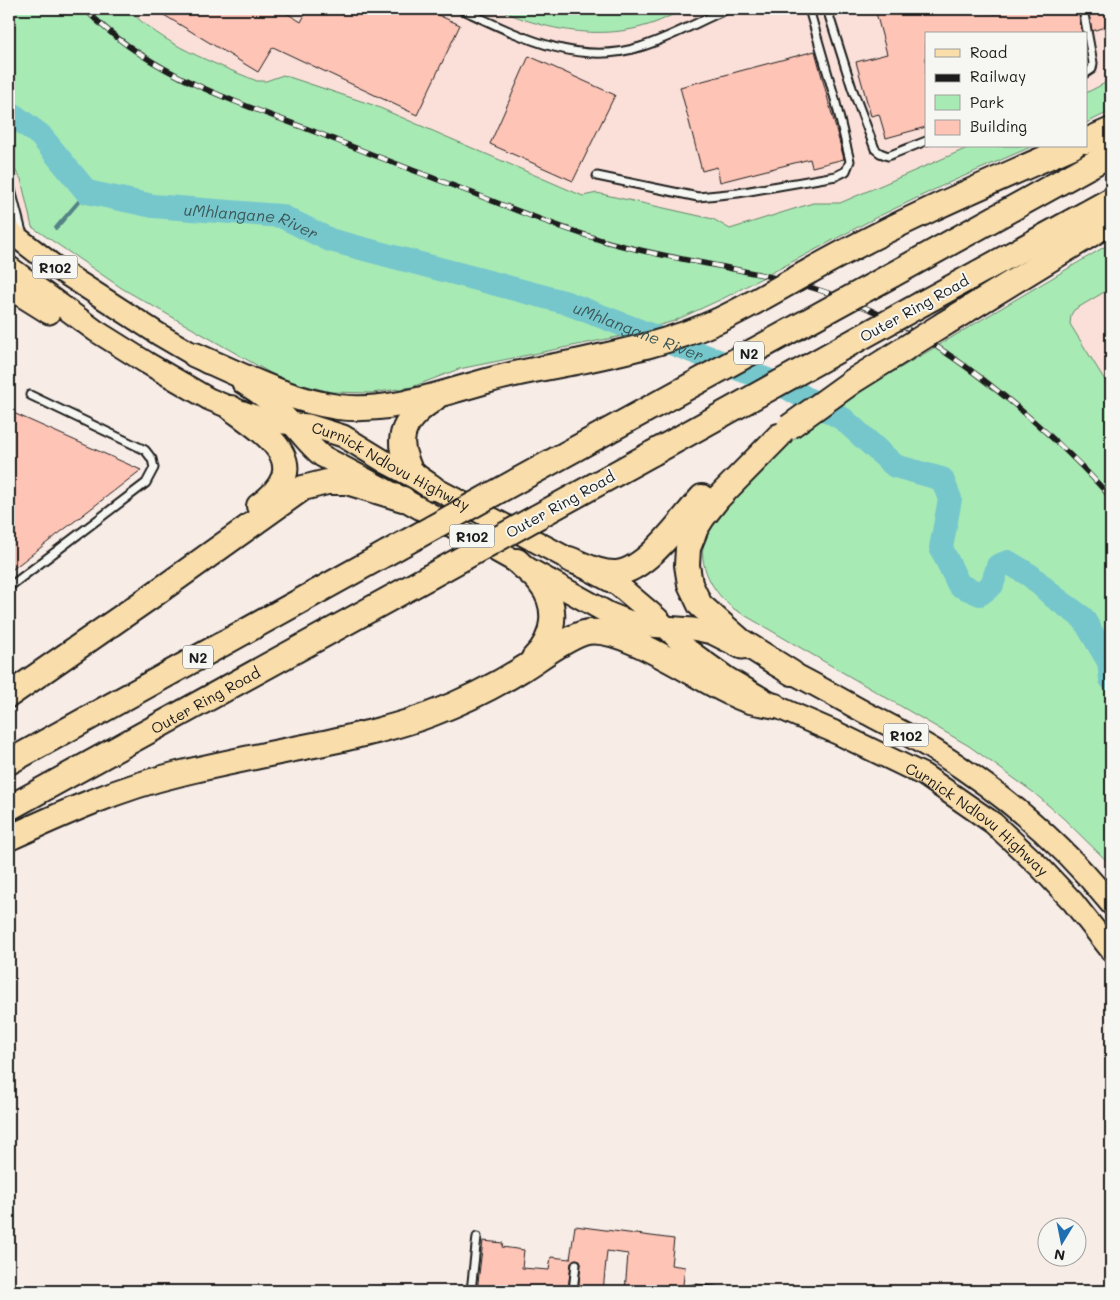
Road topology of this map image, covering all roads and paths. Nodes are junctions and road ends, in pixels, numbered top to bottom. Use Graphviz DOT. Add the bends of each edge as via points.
graph roads {
  1 [pos="461,9"];
  2 [pos="728,9"];
  3 [pos="809,9"];
  4 [pos="827,9"];
  5 [pos="1083,9"];
  6 [pos="1087,32"];
  7 [pos="1088,36"];
  8 [pos="1089,71"];
  9 [pos="1111,130"];
  10 [pos="1088,140"];
  11 [pos="925,141"];
  12 [pos="1068,148"];
  13 [pos="1111,154"];
  14 [pos="597,176"];
  15 [pos="9,182"];
  16 [pos="1111,200"];
  17 [pos="1111,222"];
  18 [pos="17,237"];
  19 [pos="9,267"];
  20 [pos="9,288"];
  21 [pos="96,331"];
  22 [pos="195,356"];
  23 [pos="442,394"];
  24 [pos="30,395"];
  25 [pos="231,408"];
  26 [pos="292,424"];
  27 [pos="784,432"];
  28 [pos="433,488"];
  29 [pos="403,498"];
  30 [pos="569,559"];
  31 [pos="517,561"];
  32 [pos="9,587"];
  33 [pos="149,598"];
  34 [pos="665,626"];
  35 [pos="521,670"];
  36 [pos="792,673"];
  37 [pos="9,695"];
  38 [pos="774,706"];
  39 [pos="9,762"];
  40 [pos="9,808"];
  41 [pos="9,838"];
  42 [pos="1111,904"];
  43 [pos="1111,950"];
  44 [pos="477,1237"];
  45 [pos="576,1264"];
  46 [pos="471,1291"];
  47 [pos="573,1291"];
  48 [pos="686,1291"];
  49 [pos="714,1291"];
  1 -- 2 [label="lane" via="528,39 567,51 594,53 640,47"];
  3 -- 14 [label="lane" via="850,161 846,171 836,176 708,197"];
  4 -- 11 [label="lane" via="875,149 888,156"];
  5 -- 6 [label="lane"];
  7 -- 8 [label="lane" via="1093,63"];
  9 -- 10 [label="highway"];
  12 -- 23 [label="highway, bridge" via="917,215 714,322 636,349 522,372"];
  13 -- 39 [label="highway, N2, bridge"];
  15 -- 18 [label="lane" via="19,217"];
  16 -- 40 [label="highway, Outer Ring Road, bridge"];
  17 -- 27 [label="highway, bridge" via="853,381"];
  18 -- 22 [label="main road, Curnick Ndlovu Highway / R102" via="65,274"];
  19 -- 21 [label="main road, Curnick Ndlovu Highway / R102"];
  20 -- 21 [label="main road" via="50,314"];
  21 -- 25 [label="main road, Curnick Ndlovu Highway / R102" via="209,399"];
  22 -- 23 [label="highway" via="282,392 338,407 391,406"];
  22 -- 26 [label="main road, Curnick Ndlovu Highway / R102" via="256,391"];
  23 -- 28 [label="highway" via="413,416 405,427 402,440 410,471"];
  24 -- 32 [label="lane" via="145,450 154,468 146,483"];
  25 -- 26 [label="main road, Curnick Ndlovu Highway / R102" via="272,422"];
  25 -- 33 [label="highway" via="268,435 279,448 286,470 280,486"];
  26 -- 28 [label="main road, Curnick Ndlovu Highway / R102" via="308,425 343,436"];
  26 -- 29 [label="main road, Curnick Ndlovu Highway / R102" via="310,447 322,456"];
  27 -- 30 [label="highway" via="703,496 649,557 631,570 616,573 598,571"];
  27 -- 36 [label="highway" via="718,498 699,522 688,548 686,566 700,604 741,641"];
  28 -- 30 [label="main road, Curnick Ndlovu Highway / R102"];
  29 -- 31 [label="main road, Curnick Ndlovu Highway / R102"];
  29 -- 33 [label="highway" via="347,482 327,482 303,488"];
  30 -- 34 [label="main road, Curnick Ndlovu Highway / R102" via="618,585"];
  31 -- 34 [label="main road, Curnick Ndlovu Highway / R102" via="628,621"];
  31 -- 35 [label="highway" via="540,583 552,606 553,616 545,644"];
  33 -- 37 [label="highway"];
  34 -- 36 [label="main road, Curnick Ndlovu Highway / R102" via="712,634"];
  34 -- 38 [label="main road, Curnick Ndlovu Highway / R102" via="688,650"];
  35 -- 38 [label="highway" via="574,638 588,632 602,633 638,645 750,701"];
  35 -- 41 [label="highway" via="459,703 406,723 176,774 71,810"];
  36 -- 42 [label="main road, Curnick Ndlovu Highway / R102" via="933,750 975,778 1036,826"];
  38 -- 43 [label="main road, Curnick Ndlovu Highway / R102" via="838,732 924,775 993,823 1041,868"];
  44 -- 46 [label="lane"];
  45 -- 47 [label="lane"];
  48 -- 49 [label="lane"];
}
